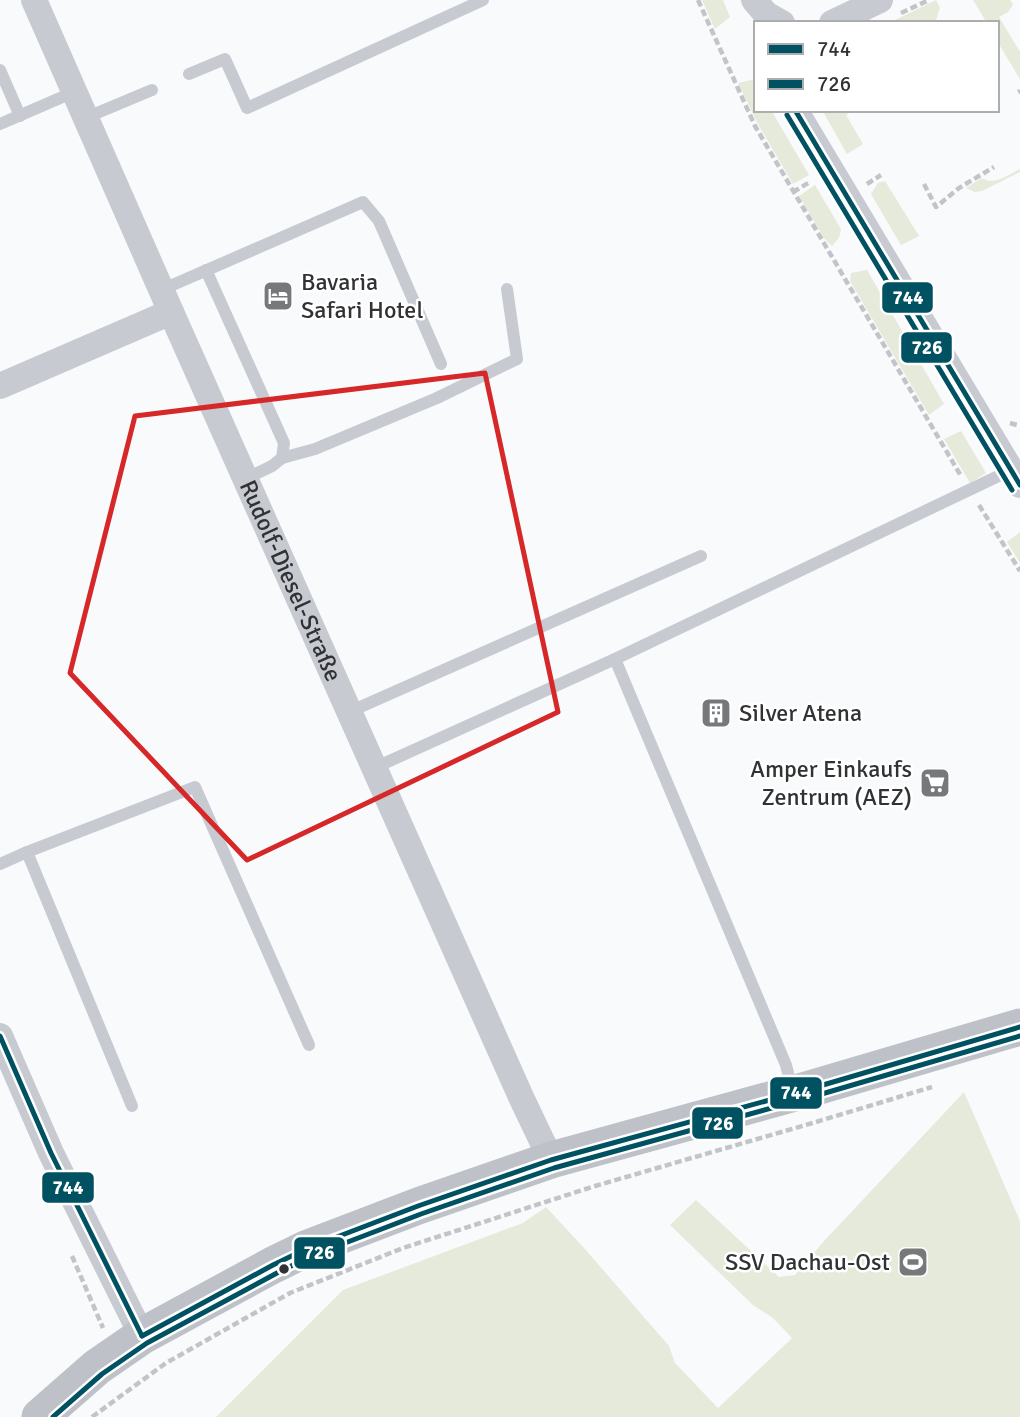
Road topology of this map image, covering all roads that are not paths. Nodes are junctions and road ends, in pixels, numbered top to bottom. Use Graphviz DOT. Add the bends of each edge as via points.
graph roads {
  1 [pos="34,0"];
  2 [pos="483,0"];
  3 [pos="745,0"];
  4 [pos="754,0"];
  5 [pos="886,9"];
  6 [pos="778,21"];
  7 [pos="840,21"];
  8 [pos="754,22"];
  9 [pos="0,70"];
  10 [pos="189,74"];
  11 [pos="152,90"];
  12 [pos="74,92"];
  13 [pos="796,112"];
  14 [pos="20,116"];
  15 [pos="85,118"];
  16 [pos="0,124"];
  17 [pos="206,271"];
  18 [pos="507,289"];
  19 [pos="166,301"];
  20 [pos="441,364"];
  21 [pos="0,386"];
  22 [pos="282,458"];
  23 [pos="1013,465"];
  24 [pos="245,479"];
  25 [pos="701,556"];
  26 [pos="615,659"];
  27 [pos="349,712"];
  28 [pos="374,768"];
  29 [pos="26,852"];
  30 [pos="0,864"];
  31 [pos="1020,1027"];
  32 [pos="0,1036"];
  33 [pos="309,1045"];
  34 [pos="793,1093"];
  35 [pos="132,1106"];
  36 [pos="551,1160"];
  37 [pos="142,1336"];
  38 [pos="40,1417"];
  1 -- 12 [label="street, Rudolf-Diesel-Straße"];
  2 -- 10 [label="lane" via="247,108 225,59"];
  3 -- 8 [label="street"];
  4 -- 6 [label="street"];
  5 -- 7 [label="street"];
  9 -- 14 [label="lane"];
  11 -- 15 [label="lane"];
  12 -- 14 [label="lane"];
  12 -- 15 [label="street, Rudolf-Diesel-Straße"];
  13 -- 23 [label="street"];
  14 -- 16 [label="lane"];
  15 -- 19 [label="street, Rudolf-Diesel-Straße"];
  17 -- 19 [label="lane"];
  17 -- 20 [label="lane" via="363,202 379,221"];
  17 -- 22 [label="lane" via="284,443"];
  18 -- 22 [label="lane" via="517,359 437,398 315,449"];
  19 -- 21 [label="street"];
  19 -- 24 [label="street, Rudolf-Diesel-Straße"];
  22 -- 24 [label="lane"];
  23 -- 26 [label="lane" via="970,490"];
  24 -- 27 [label="street, Rudolf-Diesel-Straße"];
  25 -- 27 [label="lane"];
  26 -- 28 [label="lane"];
  26 -- 34 [label="lane" via="786,1065"];
  27 -- 28 [label="street, Rudolf-Diesel-Straße"];
  28 -- 36 [label="street, Rudolf-Diesel-Straße"];
  29 -- 30 [label="lane"];
  29 -- 33 [label="lane" via="195,787"];
  29 -- 35 [label="lane"];
  31 -- 34 [label="main road"];
  32 -- 37 [label="street" via="51,1153"];
  34 -- 36 [label="main road"];
  36 -- 37 [label="main road" via="308,1248"];
  37 -- 38 [label="main road" via="97,1367"];
}
